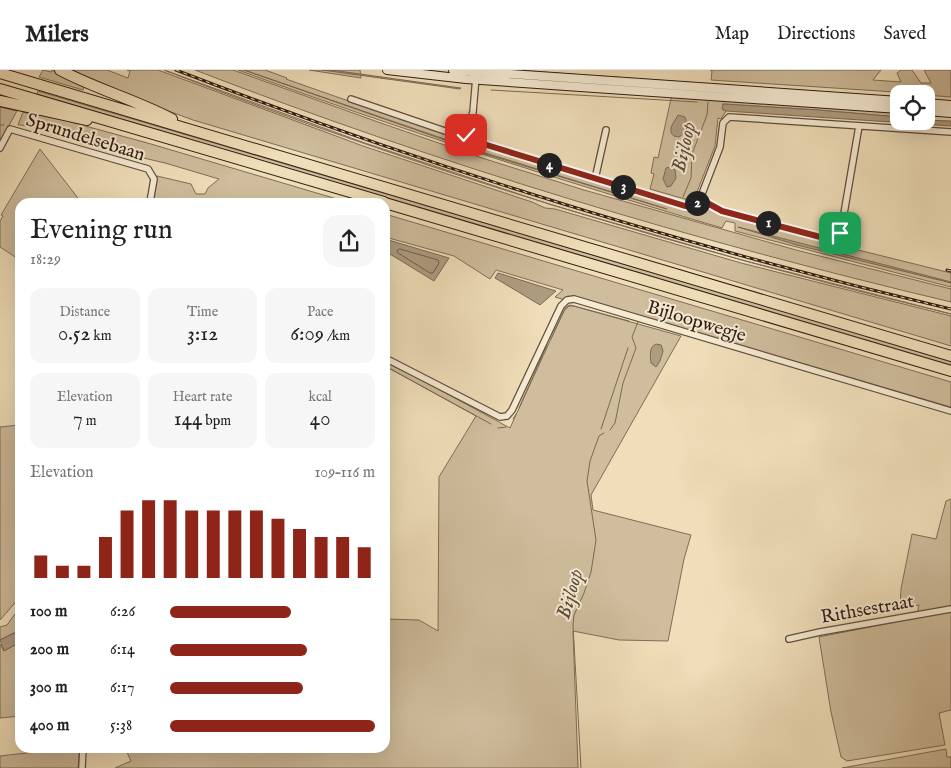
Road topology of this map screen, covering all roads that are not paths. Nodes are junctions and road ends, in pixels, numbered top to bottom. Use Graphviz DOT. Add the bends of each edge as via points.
graph roads {
  1 [pos="60,70"];
  2 [pos="387,70"];
  3 [pos="453,70"];
  4 [pos="0,73"];
  5 [pos="477,76"];
  6 [pos="0,89"];
  7 [pos="16,99"];
  8 [pos="351,99"];
  9 [pos="890,100"];
  10 [pos="0,101"];
  11 [pos="935,104"];
  12 [pos="951,105"];
  13 [pos="890,108"];
  14 [pos="935,111"];
  15 [pos="951,112"];
  16 [pos="859,126"];
  17 [pos="193,130"];
  18 [pos="606,130"];
  19 [pos="951,132"];
  20 [pos="465,138"];
  21 [pos="0,148"];
  22 [pos="595,179"];
  23 [pos="151,198"];
  24 [pos="368,198"];
  25 [pos="700,199"];
  26 [pos="390,204"];
  27 [pos="951,356"];
  28 [pos="390,361"];
  29 [pos="951,371"];
  30 [pos="951,411"];
  31 [pos="951,609"];
  32 [pos="789,639"];
  33 [pos="83,753"];
  34 [pos="82,768"];
  1 -- 17 [label="highway" via="151,108"];
  2 -- 5 [label="main road"];
  3 -- 5 [label="main road"];
  4 -- 17 [label="highway"];
  5 -- 9 [label="main road"];
  5 -- 13 [label="main road"];
  5 -- 20 [label="street" via="473,112"];
  6 -- 7 [label="highway"];
  7 -- 10 [label="highway"];
  7 -- 24 [label="highway" via="130,127"];
  8 -- 20 [label="street"];
  11 -- 12 [label="main road"];
  14 -- 15 [label="main road"];
  16 -- 19 [label="street"];
  16 -- 25 [label="street" via="727,118 723,123 720,147"];
  16 -- 25 [label="street" via="840,231 835,239 722,211"];
  17 -- 27 [label="highway"];
  18 -- 22 [label="street"];
  20 -- 22 [label="street"];
  21 -- 23 [label="street, Sprundelsebaan" via="10,129 148,169 154,179"];
  22 -- 25 [label="street" via="685,206 694,205"];
  26 -- 29 [label="highway"];
  28 -- 30 [label="street, Bijloopwegje" via="500,418 507,416 560,306 571,299"];
  31 -- 32 [label="street, Rithsestraat"];
  33 -- 34 [label="street"];
}
